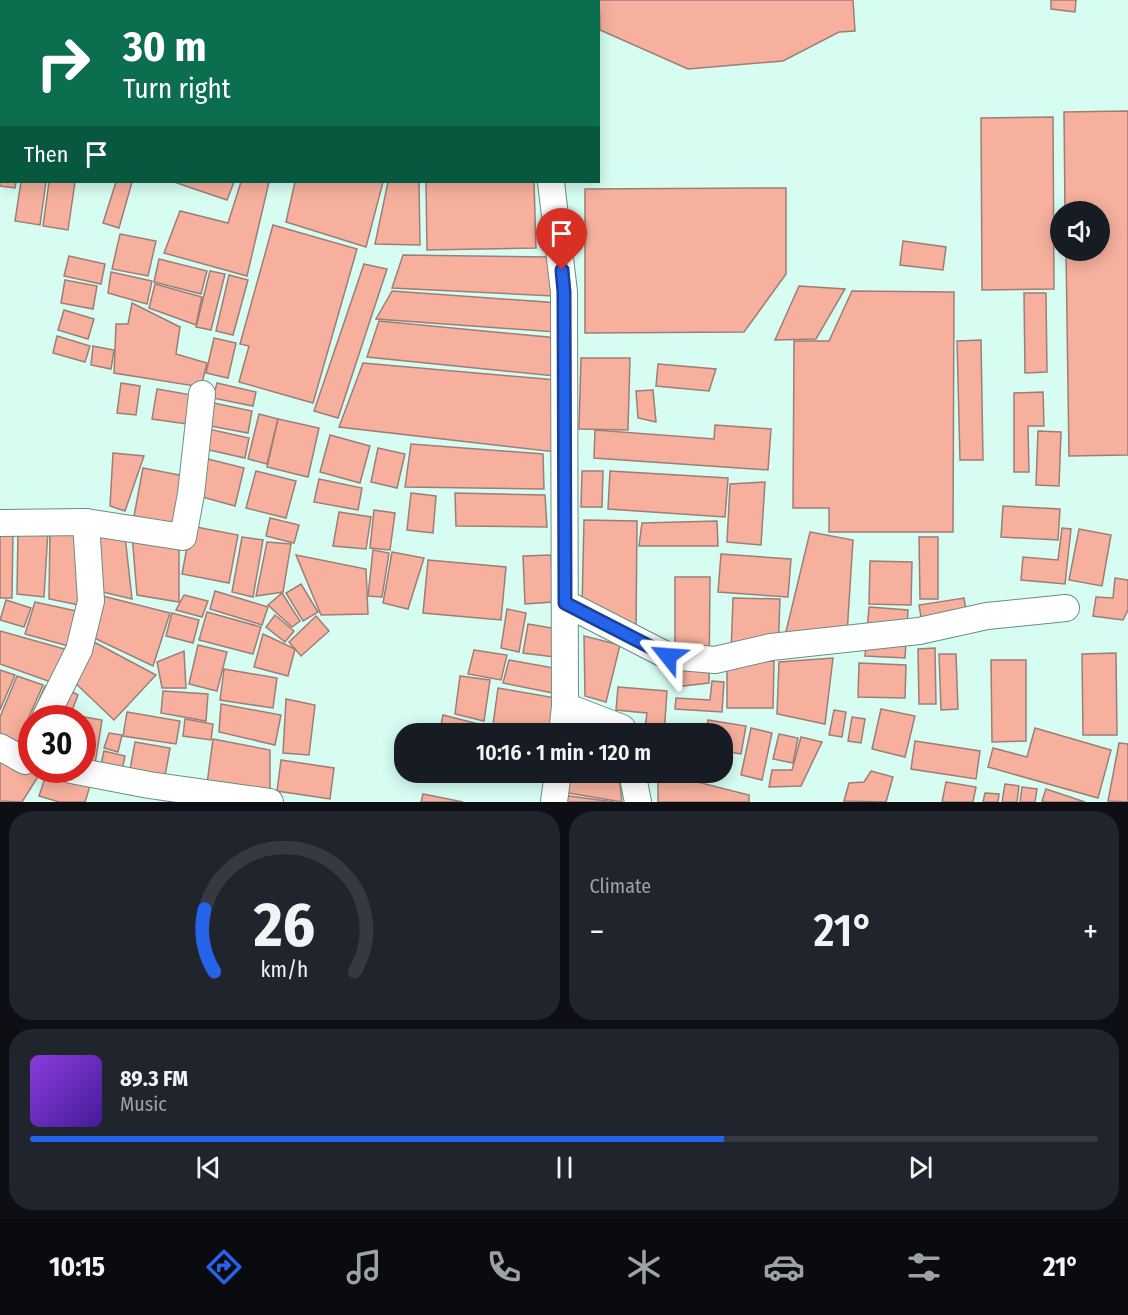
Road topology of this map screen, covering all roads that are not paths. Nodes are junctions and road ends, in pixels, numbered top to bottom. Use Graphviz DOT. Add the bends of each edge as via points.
graph roads {
  1 [pos="551,183"];
  2 [pos="202,394"];
  3 [pos="86,522"];
  4 [pos="0,523"];
  5 [pos="565,603"];
  6 [pos="1066,608"];
  7 [pos="52,705"];
  8 [pos="565,706"];
  9 [pos="563,723"];
  10 [pos="609,723"];
  11 [pos="0,747"];
  12 [pos="18,753"];
  13 [pos="96,775"];
  14 [pos="557,783"];
  15 [pos="634,783"];
  16 [pos="270,802"];
  17 [pos="554,802"];
  18 [pos="638,802"];
  1 -- 5 [label="street" via="564,292"];
  2 -- 3 [label="street" via="183,537"];
  3 -- 4 [label="street"];
  3 -- 7 [label="street" via="92,601 79,650"];
  5 -- 6 [label="street" via="668,656 715,660 771,646 919,631 987,616"];
  5 -- 8 [label="street"];
  8 -- 9 [label="street"];
  8 -- 10 [label="street"];
  11 -- 12 [label="street"];
  13 -- 16 [label="street"];
  14 -- 17 [label="street"];
  15 -- 18 [label="street"];
}
